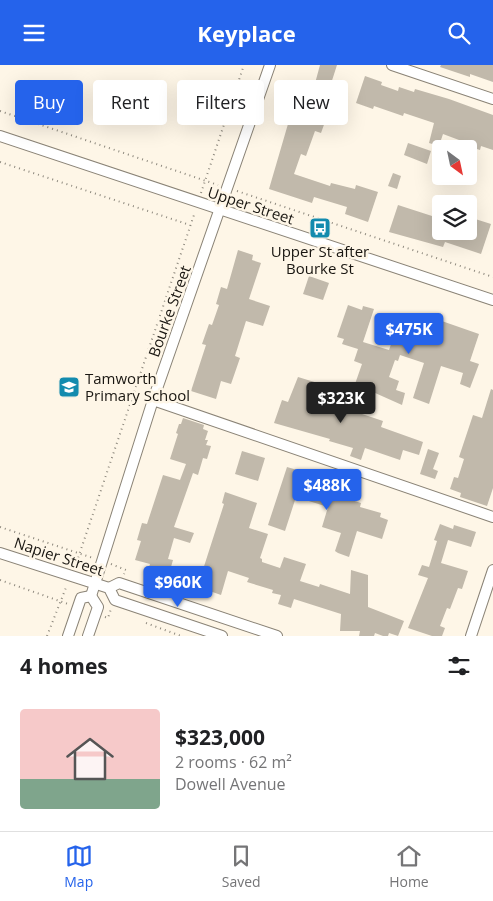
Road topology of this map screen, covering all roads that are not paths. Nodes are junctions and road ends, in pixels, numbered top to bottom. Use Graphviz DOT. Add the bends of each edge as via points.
graph roads {
  1 [pos="270,65"];
  2 [pos="392,65"];
  3 [pos="493,99"];
  4 [pos="0,136"];
  5 [pos="220,211"];
  6 [pos="493,300"];
  7 [pos="153,400"];
  8 [pos="493,517"];
  9 [pos="0,553"];
  10 [pos="493,570"];
  11 [pos="95,583"];
  12 [pos="109,588"];
  13 [pos="91,596"];
  14 [pos="68,636"];
  15 [pos="88,636"];
  16 [pos="222,636"];
  17 [pos="277,636"];
  18 [pos="471,636"];
  1 -- 5 [label="street, Bourke Street"];
  2 -- 3 [label="street"];
  4 -- 5 [label="street, Upper Street"];
  5 -- 6 [label="street, Upper Street"];
  5 -- 7 [label="street, Bourke Street"];
  7 -- 8 [label="street"];
  7 -- 11 [label="street, Bourke Street"];
  9 -- 11 [label="street, Napier Street"];
  10 -- 18 [label="street"];
  11 -- 12 [label="street, Napier Street"];
  11 -- 13 [label="street, Bourke Street"];
  12 -- 16 [label="street, Napier Street" via="115,600"];
  12 -- 17 [label="street, Napier Street" via="119,583"];
  13 -- 14 [label="street" via="81,598"];
  13 -- 15 [label="street, Bourke Street" via="98,607"];
}
